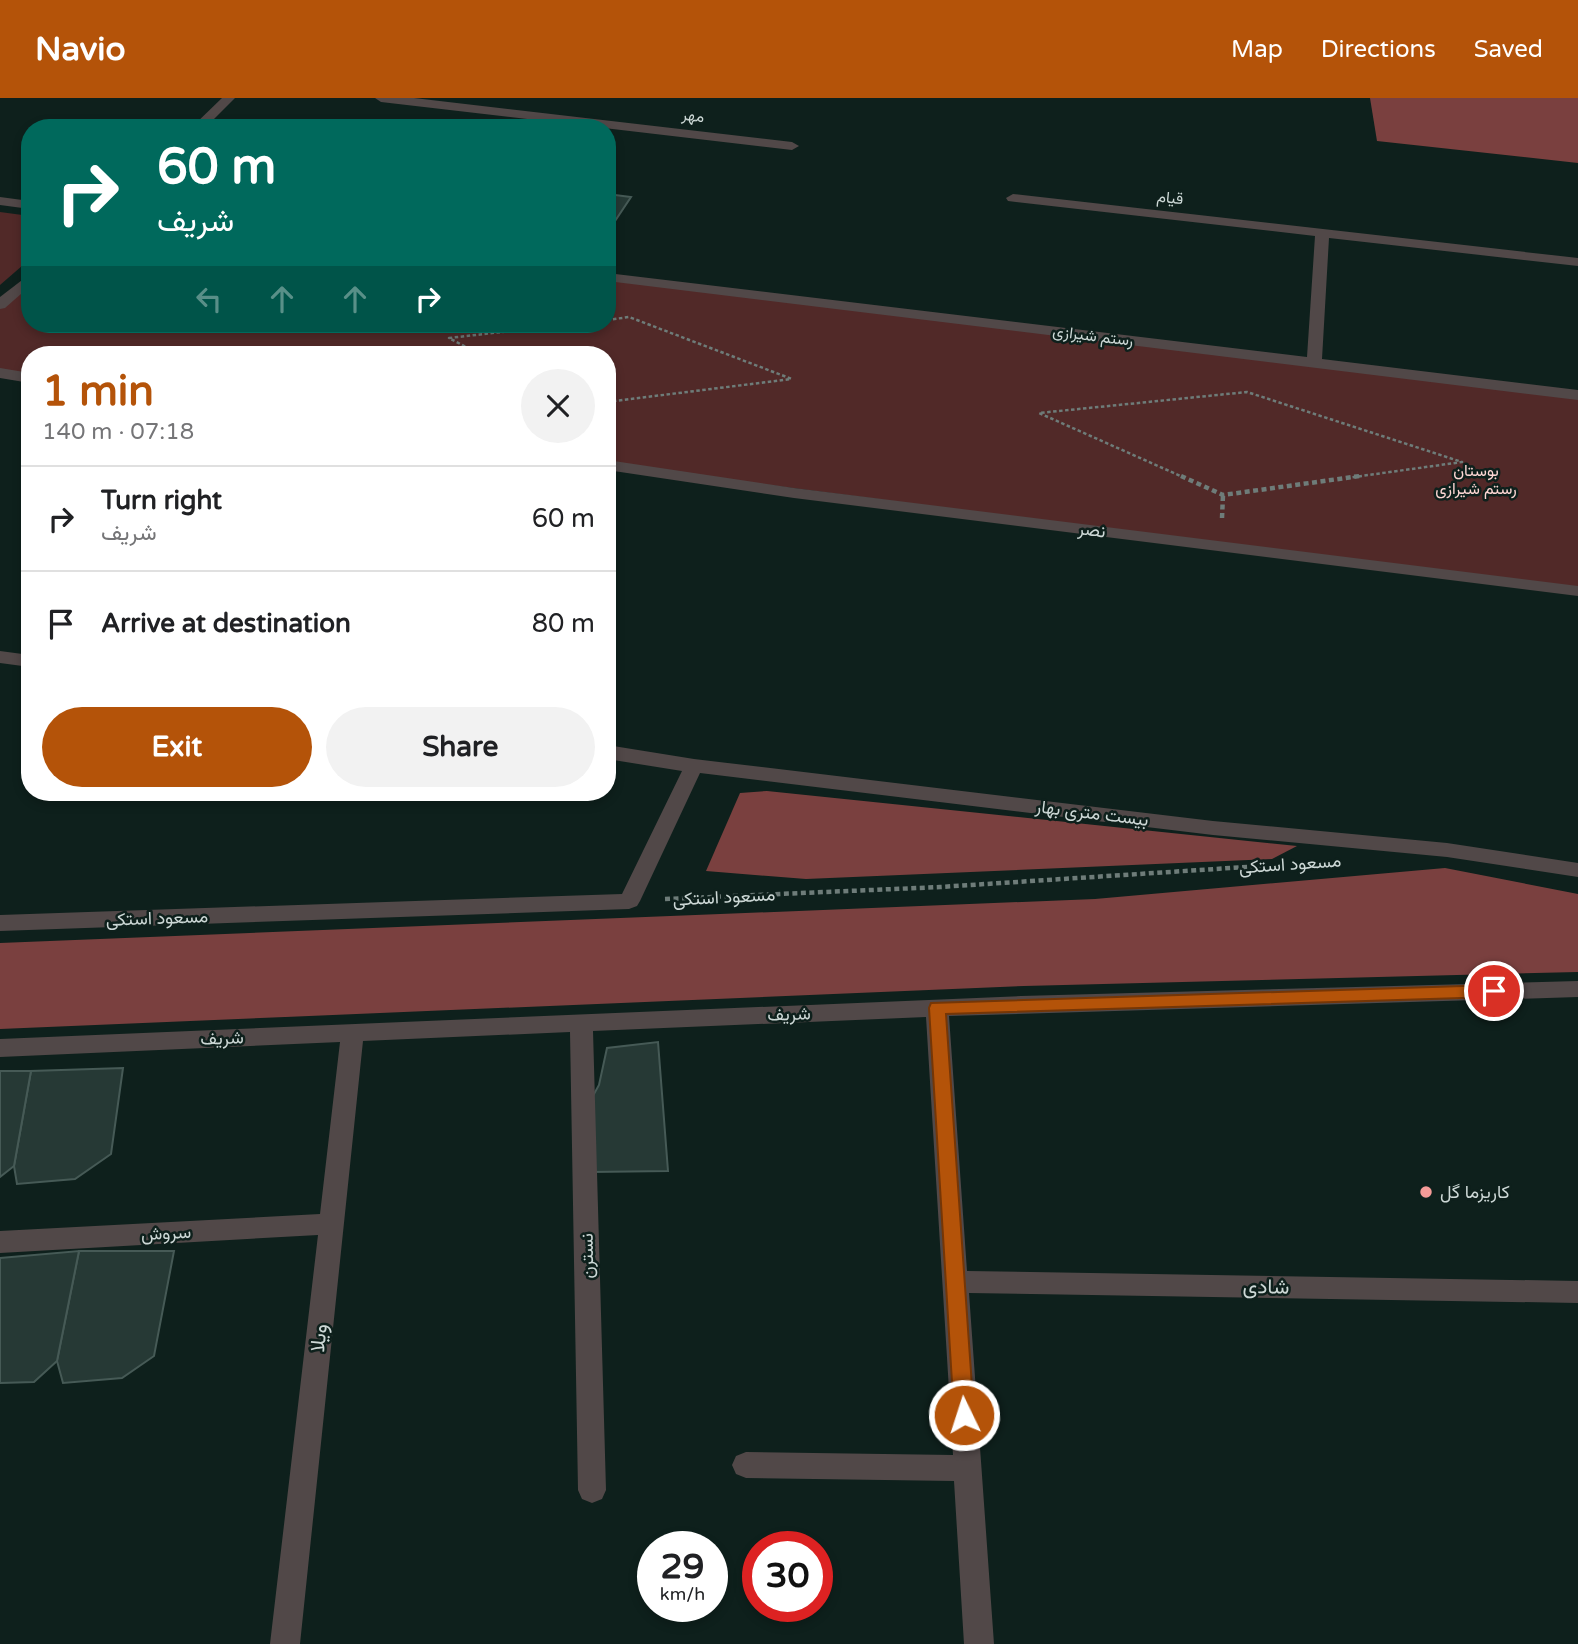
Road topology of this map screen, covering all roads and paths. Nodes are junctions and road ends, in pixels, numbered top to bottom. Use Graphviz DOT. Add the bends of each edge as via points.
graph roads {
  1 [pos="229,98"];
  2 [pos="380,98"];
  3 [pos="207,119"];
  4 [pos="560,119"];
  5 [pos="616,125"];
  6 [pos="792,146"];
  7 [pos="1013,198"];
  8 [pos="0,201"];
  9 [pos="21,204"];
  10 [pos="1322,233"];
  11 [pos="1578,262"];
  12 [pos="616,278"];
  13 [pos="21,286"];
  14 [pos="0,305"];
  15 [pos="616,319"];
  16 [pos="493,333"];
  17 [pos="464,346"];
  18 [pos="1314,363"];
  19 [pos="0,373"];
  20 [pos="21,376"];
  21 [pos="1578,395"];
  22 [pos="616,401"];
  23 [pos="1040,413"];
  24 [pos="616,466"];
  25 [pos="1578,591"];
  26 [pos="0,657"];
  27 [pos="21,660"];
  28 [pos="616,753"];
  29 [pos="694,766"];
  30 [pos="1265,866"];
  31 [pos="1578,870"];
  32 [pos="629,901"];
  33 [pos="0,923"];
  34 [pos="1578,989"];
  35 [pos="937,1008"];
  36 [pos="581,1023"];
  37 [pos="353,1032"];
  38 [pos="0,1048"];
  39 [pos="332,1224"];
  40 [pos="0,1242"];
  41 [pos="955,1282"];
  42 [pos="1578,1292"];
  43 [pos="746,1465"];
  44 [pos="967,1468"];
  45 [pos="592,1490"];
  46 [pos="285,1644"];
  47 [pos="979,1644"];
  1 -- 3 [label="street"];
  2 -- 4 [label="street, مهر"];
  5 -- 6 [label="street, مهر"];
  7 -- 10 [label="street, قیام"];
  8 -- 9 [label="street"];
  10 -- 11 [label="street, قیام"];
  10 -- 18 [label="street"];
  12 -- 18 [label="street, رستم شیرازی"];
  13 -- 14 [label="street"];
  15 -- 22 [label="path" via="629,317 792,379"];
  16 -- 17 [label="path" via="449,338"];
  18 -- 21 [label="street, رستم شیرازی"];
  19 -- 20 [label="street"];
  23 -- 23 [label="path" via="1247,392 1462,462 1223,495"];
  24 -- 25 [label="street, نصر" via="794,493"];
  26 -- 27 [label="street"];
  28 -- 29 [label="street, بیست متری بهار"];
  29 -- 31 [label="street, بیست متری بهار" via="1200,826 1447,850"];
  29 -- 32 [label="street"];
  30 -- 32 [label="path, مسعود استکی"];
  32 -- 33 [label="street, مسعود استکی"];
  34 -- 35 [label="street, شریف"];
  35 -- 36 [label="street, شریف"];
  35 -- 41 [label="street"];
  36 -- 37 [label="street, شریف"];
  36 -- 45 [label="street, نسترن"];
  37 -- 38 [label="street, شریف"];
  37 -- 39 [label="street, ویلا"];
  39 -- 40 [label="street, سروش"];
  39 -- 46 [label="street, ویلا"];
  41 -- 42 [label="street, شادی"];
  41 -- 44 [label="street"];
  43 -- 44 [label="street"];
  44 -- 47 [label="street"];
}
